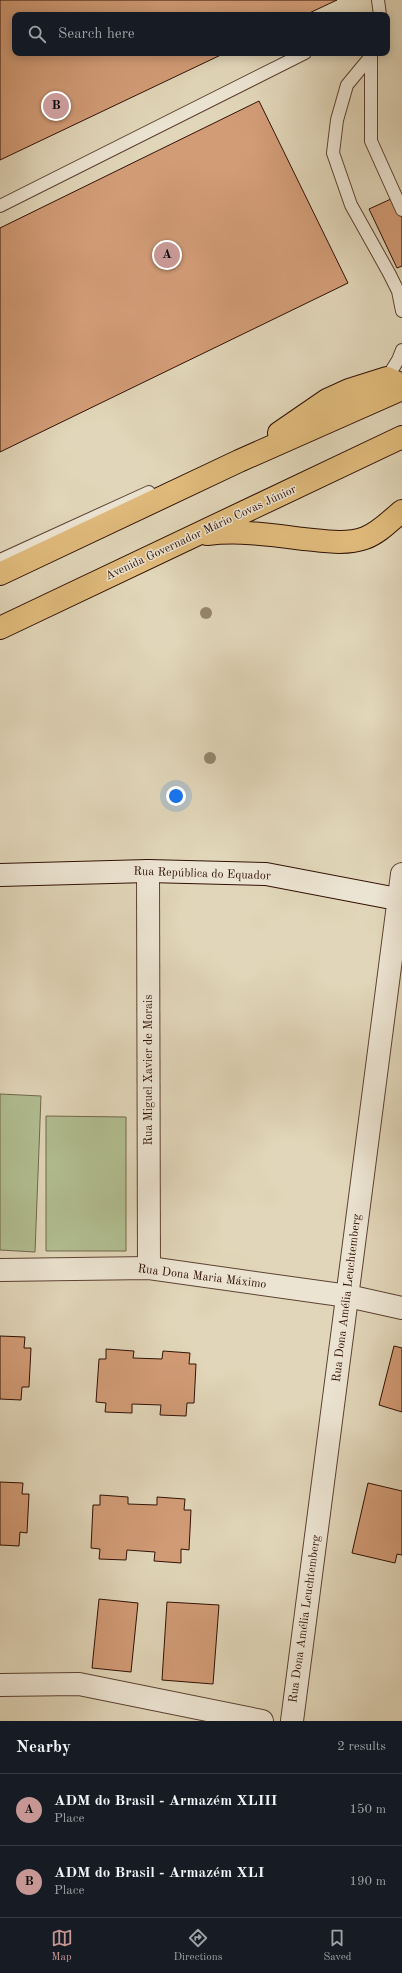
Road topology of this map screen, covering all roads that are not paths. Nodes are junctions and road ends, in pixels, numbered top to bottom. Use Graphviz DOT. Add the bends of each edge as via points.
graph roads {
  1 [pos="378,0"];
  2 [pos="380,12"];
  3 [pos="298,56"];
  4 [pos="369,56"];
  5 [pos="371,56"];
  6 [pos="0,206"];
  7 [pos="402,210"];
  8 [pos="402,311"];
  9 [pos="402,350"];
  10 [pos="397,384"];
  11 [pos="274,437"];
  12 [pos="402,437"];
  13 [pos="239,461"];
  14 [pos="402,511"];
  15 [pos="194,536"];
  16 [pos="0,560"];
  17 [pos="0,574"];
  18 [pos="0,628"];
  19 [pos="148,871"];
  20 [pos="402,874"];
  21 [pos="0,875"];
  22 [pos="400,899"];
  23 [pos="150,1268"];
  24 [pos="0,1270"];
  25 [pos="348,1296"];
  26 [pos="402,1308"];
  27 [pos="0,1685"];
  28 [pos="262,1721"];
  29 [pos="292,1721"];
  1 -- 2 [label="lane"];
  3 -- 6 [label="lane"];
  4 -- 8 [label="lane" via="347,85 337,120 333,153 351,205 398,291"];
  5 -- 7 [label="lane" via="371,141"];
  9 -- 10 [label="lane" via="398,360"];
  10 -- 11 [label="main road" via="349,390 327,400"];
  10 -- 13 [label="main road"];
  11 -- 13 [label="main road"];
  11 -- 16 [label="lane"];
  12 -- 15 [label="main road, Avenida Governador Mário Covas Júnior"];
  13 -- 17 [label="main road"];
  14 -- 15 [label="main road" via="366,538 344,542 225,532"];
  15 -- 18 [label="main road, Avenida Governador Mário Covas Júnior"];
  19 -- 21 [label="street, Rua República do Equador"];
  19 -- 22 [label="street, Rua República do Equador" via="266,874"];
  19 -- 23 [label="street, Rua Miguel Xavier de Morais"];
  20 -- 22 [label="street, Rua Dona Amélia Leuchtemberg"];
  22 -- 25 [label="street, Rua Dona Amélia Leuchtemberg"];
  23 -- 24 [label="street, Rua Dona Maria Máximo"];
  23 -- 25 [label="street, Rua Dona Maria Máximo"];
  25 -- 26 [label="street, Rua Dona Maria Máximo"];
  25 -- 29 [label="street, Rua Dona Amélia Leuchtemberg"];
  27 -- 28 [label="street" via="79,1684"];
}
